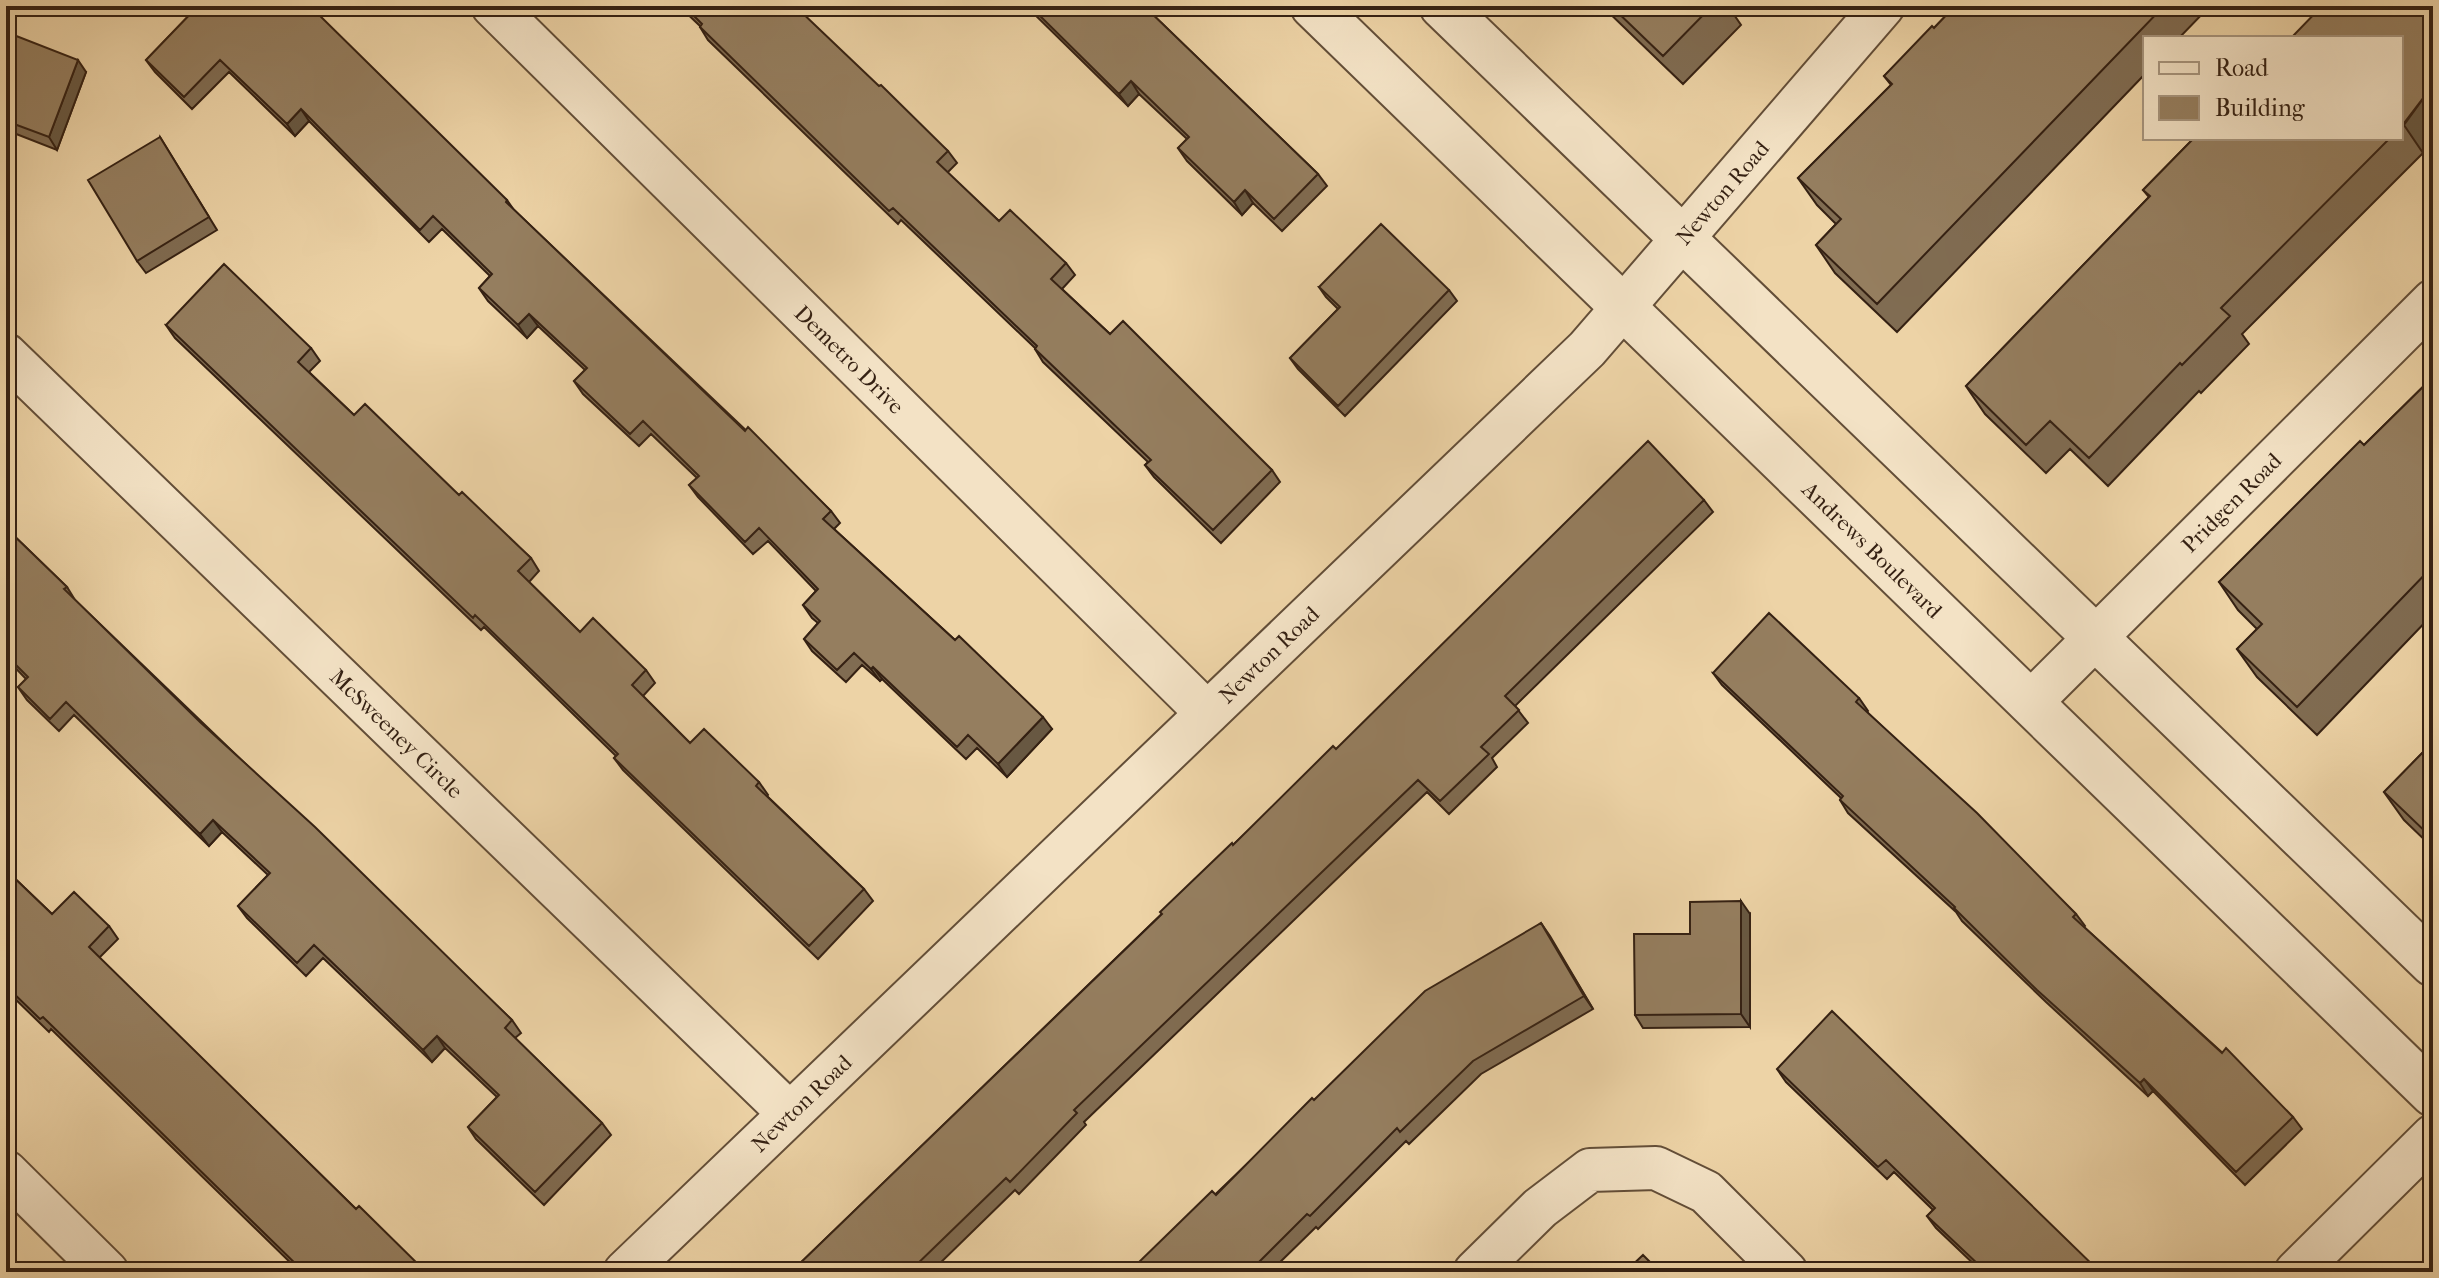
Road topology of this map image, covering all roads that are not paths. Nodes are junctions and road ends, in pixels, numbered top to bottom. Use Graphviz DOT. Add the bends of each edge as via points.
graph roads {
  1 [pos="493,6"];
  2 [pos="1313,6"];
  3 [pos="1442,6"];
  4 [pos="1883,6"];
  5 [pos="1681,238"];
  6 [pos="2433,301"];
  7 [pos="1623,308"];
  8 [pos="6,355"];
  9 [pos="2096,636"];
  10 [pos="2030,703"];
  11 [pos="1207,713"];
  12 [pos="2433,964"];
  13 [pos="2433,1094"];
  14 [pos="789,1113"];
  15 [pos="2433,1136"];
  16 [pos="6,1172"];
  17 [pos="107,1272"];
  18 [pos="625,1272"];
  19 [pos="1475,1272"];
  20 [pos="1786,1272"];
  21 [pos="2296,1272"];
  1 -- 11 [label="street, Demetro Drive"];
  2 -- 7 [label="street, Andrews Boulevard"];
  3 -- 5 [label="street"];
  4 -- 5 [label="street, Newton Road"];
  5 -- 7 [label="street, Newton Road"];
  5 -- 9 [label="street"];
  6 -- 9 [label="street, Pridgen Road"];
  7 -- 10 [label="street, Andrews Boulevard"];
  7 -- 11 [label="street, Newton Road" via="1587,349"];
  8 -- 14 [label="street, McSweeney Circle"];
  9 -- 10 [label="street, Pridgen Road"];
  9 -- 12 [label="street"];
  10 -- 13 [label="street, Andrews Boulevard"];
  11 -- 14 [label="street, Newton Road"];
  14 -- 18 [label="street, Newton Road"];
  15 -- 21 [label="street"];
  16 -- 17 [label="street"];
  19 -- 20 [label="street" via="1540,1208 1590,1170 1656,1168 1706,1192"];
}
